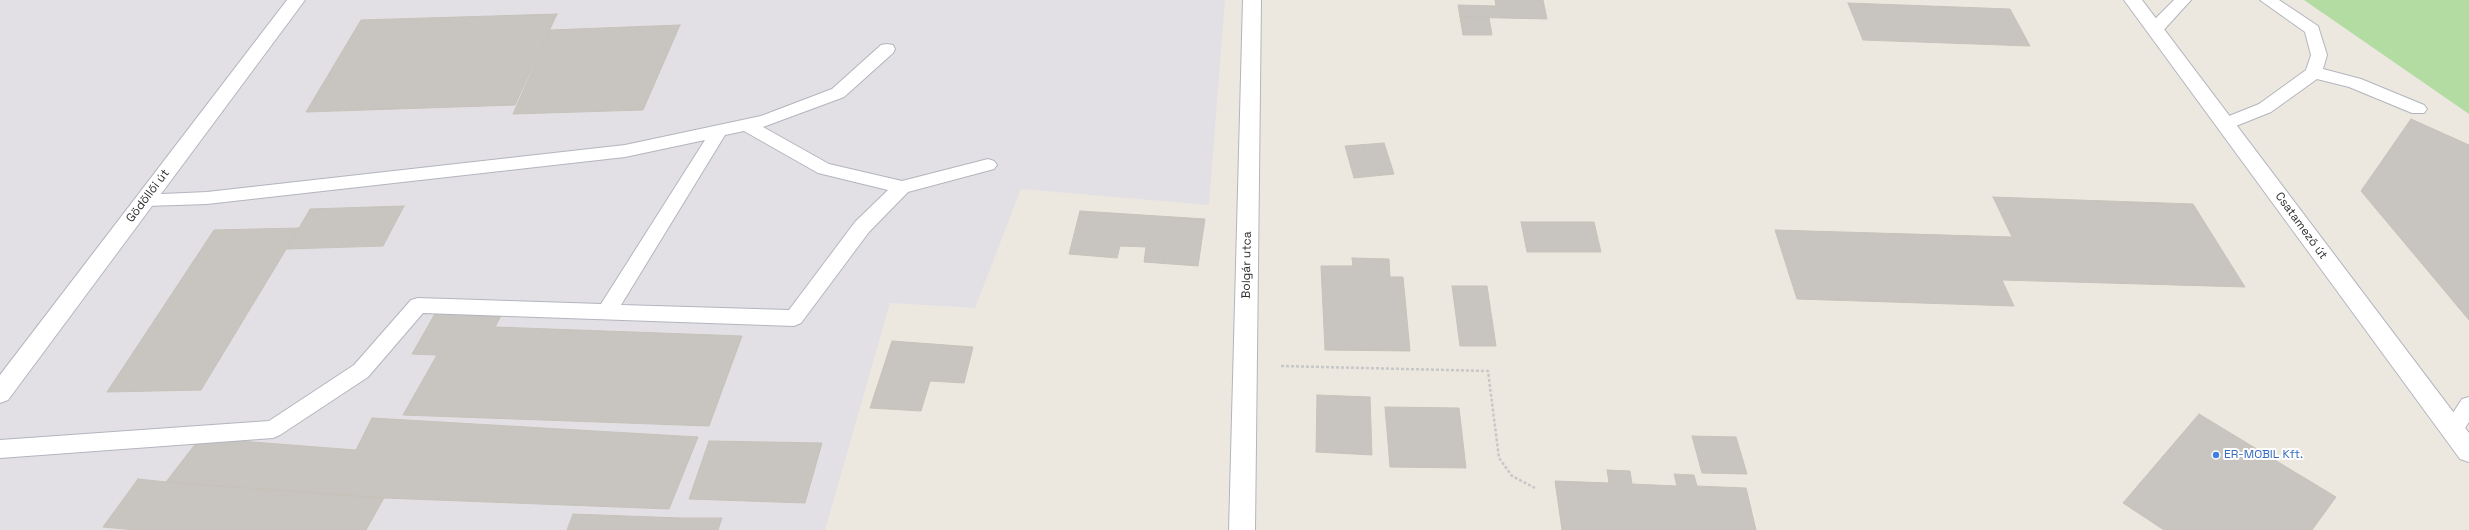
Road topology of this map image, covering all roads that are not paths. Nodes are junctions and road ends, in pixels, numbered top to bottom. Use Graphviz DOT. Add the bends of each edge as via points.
graph roads {
  1 [pos="296,0"];
  2 [pos="1252,0"];
  3 [pos="2133,0"];
  4 [pos="2183,0"];
  5 [pos="2268,0"];
  6 [pos="2155,29"];
  7 [pos="887,49"];
  8 [pos="2314,73"];
  9 [pos="2418,109"];
  10 [pos="2225,124"];
  11 [pos="746,125"];
  12 [pos="720,130"];
  13 [pos="988,165"];
  14 [pos="902,187"];
  15 [pos="146,200"];
  16 [pos="607,311"];
  17 [pos="0,393"];
  18 [pos="2469,405"];
  19 [pos="2452,431"];
  20 [pos="0,449"];
  21 [pos="2469,452"];
  22 [pos="1242,530"];
  1 -- 15 [label="street, Gödöllői út"];
  2 -- 22 [label="street, Bolgár utca"];
  3 -- 6 [label="street, Csatamező út"];
  4 -- 6 [label="lane"];
  5 -- 8 [label="lane" via="2312,30 2319,55"];
  6 -- 10 [label="street, Csatamező út"];
  7 -- 11 [label="lane" via="838,93 765,121"];
  8 -- 9 [label="lane" via="2356,83"];
  8 -- 10 [label="lane" via="2265,108"];
  10 -- 19 [label="street, Csatamező út"];
  11 -- 12 [label="lane"];
  11 -- 14 [label="lane" via="824,169"];
  12 -- 15 [label="lane" via="625,151 554,160 207,198"];
  12 -- 16 [label="lane"];
  13 -- 14 [label="lane"];
  14 -- 16 [label="lane" via="862,227 794,318"];
  15 -- 17 [label="street, Gödöllői út"];
  16 -- 20 [label="lane" via="418,305 361,371 273,430"];
  18 -- 19 [label="lane"];
  19 -- 21 [label="street, Csatamező út"];
}
